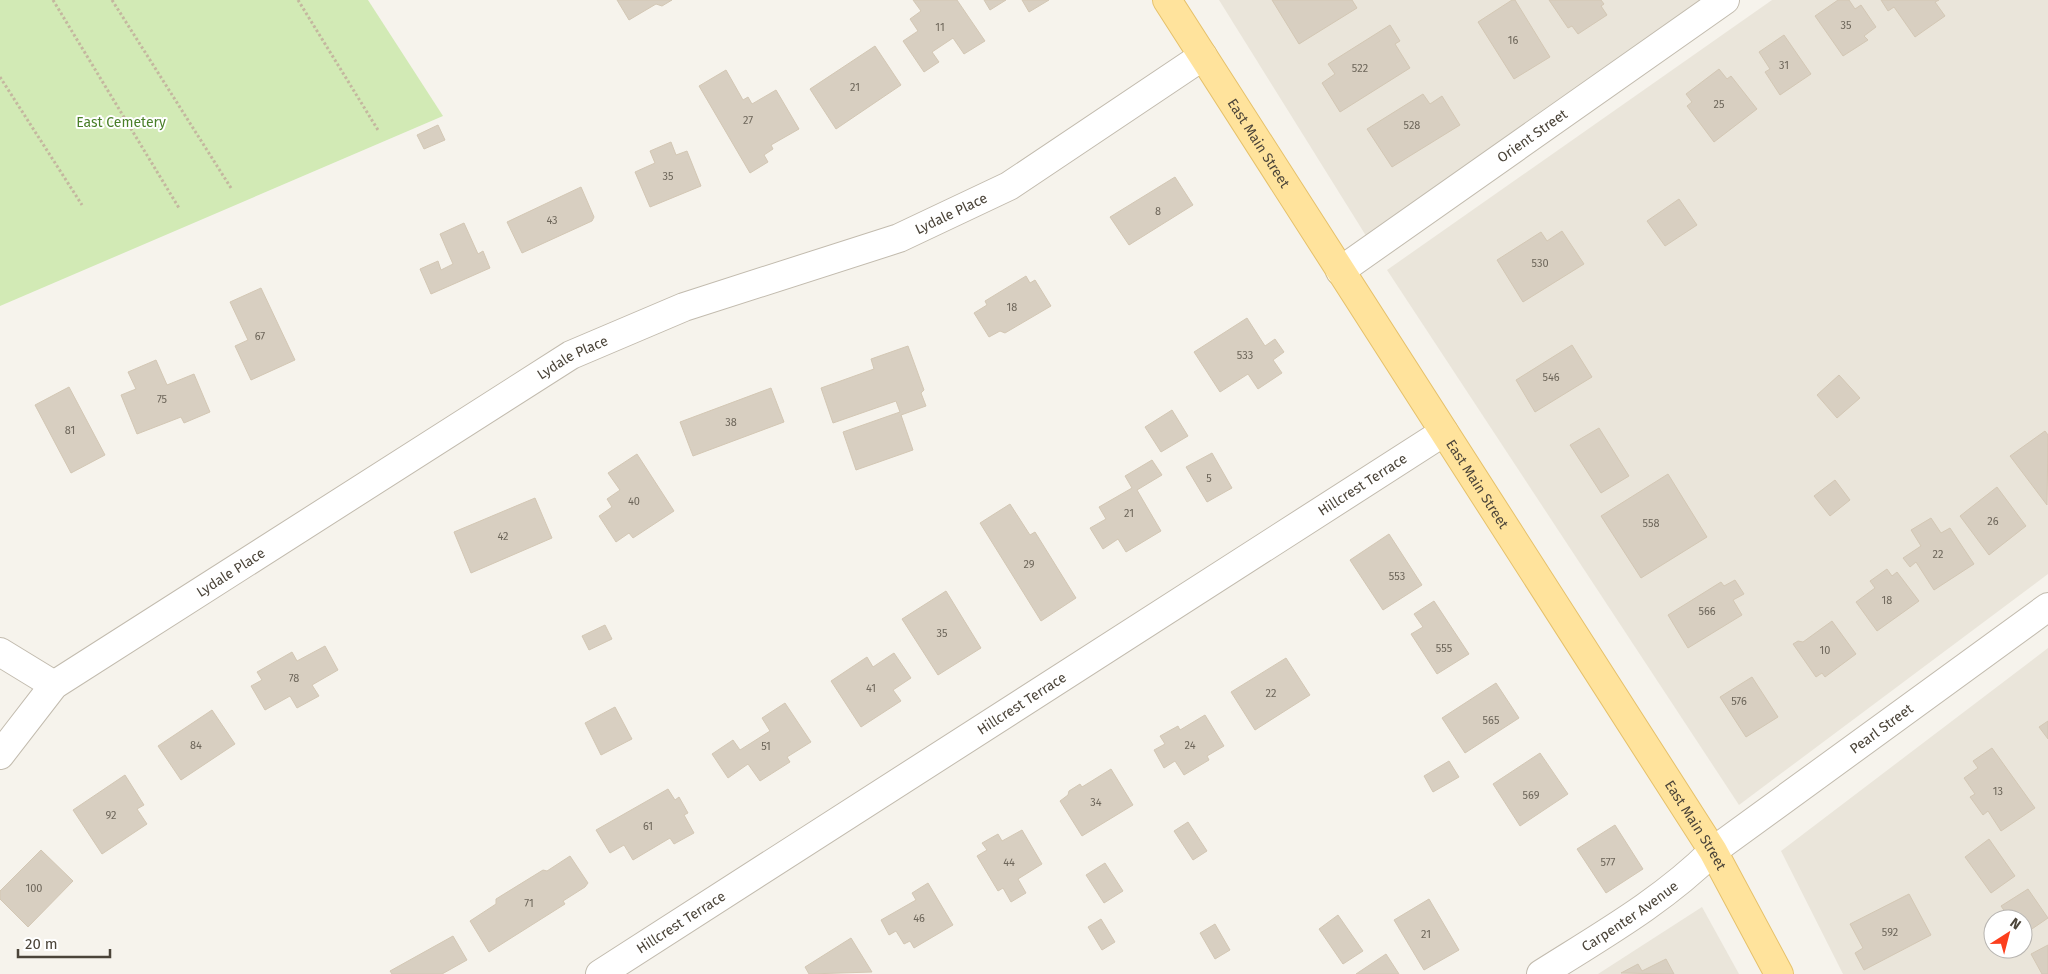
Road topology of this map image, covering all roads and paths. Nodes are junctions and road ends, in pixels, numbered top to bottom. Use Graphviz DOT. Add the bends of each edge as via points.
graph roads {
  1 [pos="53,0"];
  2 [pos="112,0"];
  3 [pos="298,0"];
  4 [pos="1168,0"];
  5 [pos="1725,0"];
  6 [pos="1203,56"];
  7 [pos="0,77"];
  8 [pos="378,130"];
  9 [pos="231,188"];
  10 [pos="82,205"];
  11 [pos="179,208"];
  12 [pos="1340,271"];
  13 [pos="1444,432"];
  14 [pos="2048,606"];
  15 [pos="0,652"];
  16 [pos="54,684"];
  17 [pos="0,756"];
  18 [pos="1713,851"];
  19 [pos="600,974"];
  20 [pos="1541,974"];
  21 [pos="1779,974"];
  1 -- 11 [label="path"];
  2 -- 9 [label="path"];
  3 -- 8 [label="path"];
  4 -- 6 [label="main road, East Main Street"];
  5 -- 12 [label="street, Orient Street"];
  6 -- 12 [label="main road, East Main Street"];
  6 -- 16 [label="street, Lydale Place" via="1000,190 899,238 684,307 571,355"];
  7 -- 10 [label="path"];
  12 -- 13 [label="main road, East Main Street"];
  13 -- 18 [label="main road, East Main Street"];
  13 -- 19 [label="street, Hillcrest Terrace"];
  14 -- 18 [label="street, Pearl Street"];
  15 -- 16 [label="street"];
  16 -- 17 [label="street, Lydale Place"];
  18 -- 20 [label="street, Carpenter Avenue" via="1664,895"];
  18 -- 21 [label="main road, East Main Street"];
}
